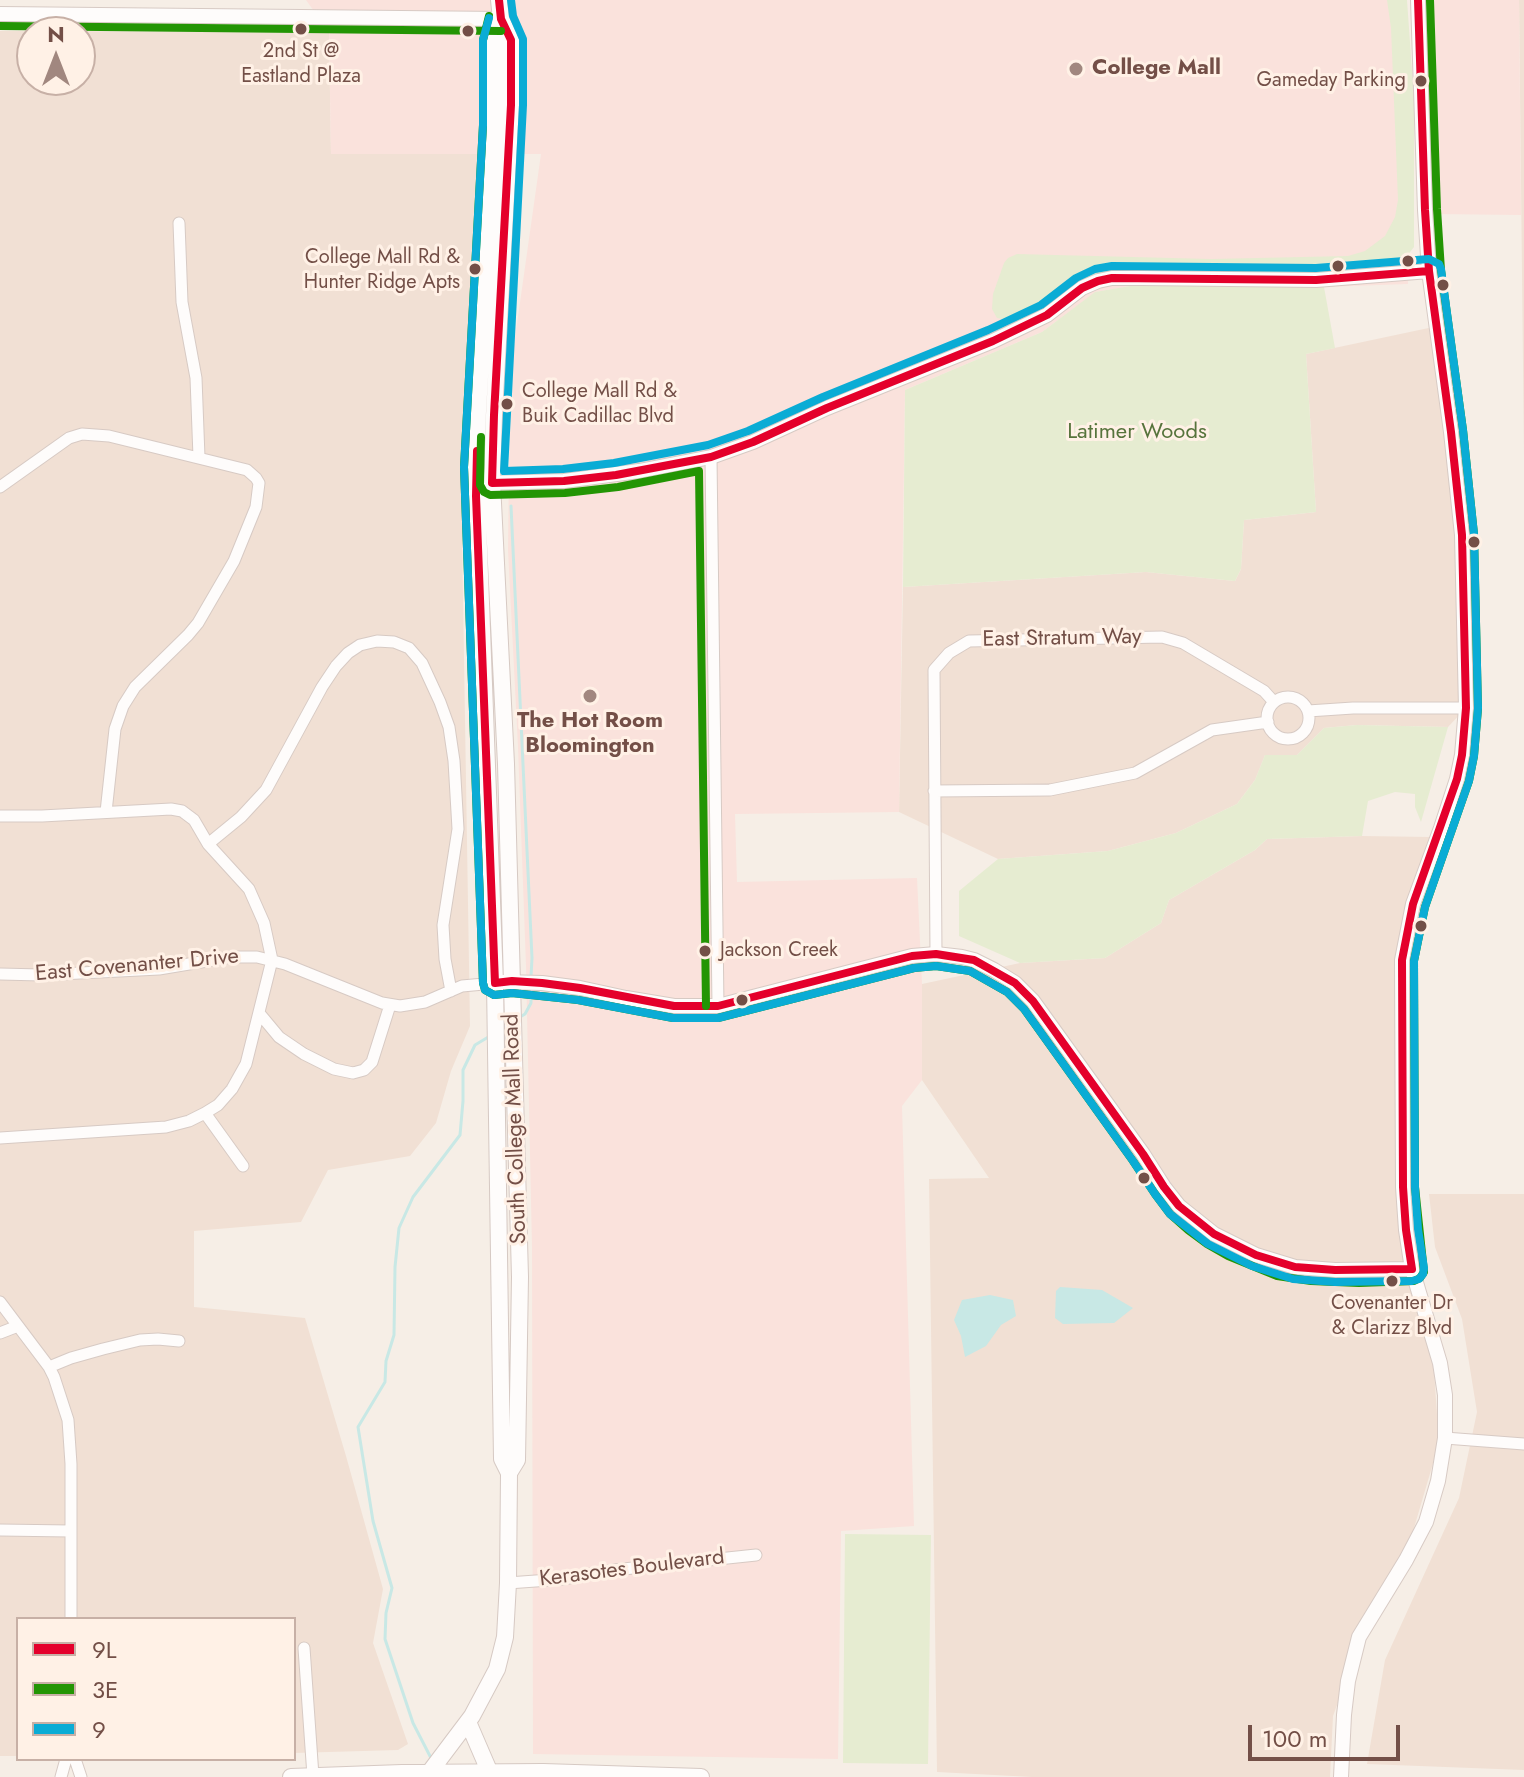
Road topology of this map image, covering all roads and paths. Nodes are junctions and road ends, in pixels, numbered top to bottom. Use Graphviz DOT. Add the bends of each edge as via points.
graph roads {
  1 [pos="499,0"];
  2 [pos="1418,0"];
  3 [pos="0,14"];
  4 [pos="501,19"];
  5 [pos="179,223"];
  6 [pos="1429,271"];
  7 [pos="199,457"];
  8 [pos="711,457"];
  9 [pos="484,483"];
  10 [pos="0,487"];
  11 [pos="1274,702"];
  12 [pos="1466,708"];
  13 [pos="1308,711"];
  14 [pos="1268,722"];
  15 [pos="486,764"];
  16 [pos="506,764"];
  17 [pos="934,791"];
  18 [pos="106,812"];
  19 [pos="0,816"];
  20 [pos="208,844"];
  21 [pos="936,954"];
  22 [pos="272,960"];
  23 [pos="0,974"];
  24 [pos="510,982"];
  25 [pos="451,991"];
  26 [pos="390,1005"];
  27 [pos="718,1006"];
  28 [pos="259,1013"];
  29 [pos="205,1113"];
  30 [pos="0,1138"];
  31 [pos="243,1166"];
  32 [pos="1412,1269"];
  33 [pos="500,1277"];
  34 [pos="520,1277"];
  35 [pos="0,1302"];
  36 [pos="18,1326"];
  37 [pos="0,1333"];
  38 [pos="179,1341"];
  39 [pos="49,1367"];
  40 [pos="1445,1438"];
  41 [pos="1524,1444"];
  42 [pos="509,1473"];
  43 [pos="0,1530"];
  44 [pos="70,1531"];
  45 [pos="756,1555"];
  46 [pos="508,1583"];
  47 [pos="71,1617"];
  48 [pos="304,1648"];
  49 [pos="468,1722"];
  50 [pos="490,1773"];
  51 [pos="427,1775"];
  52 [pos="313,1776"];
  53 [pos="377,1776"];
  54 [pos="291,1777"];
  55 [pos="701,1777"];
  56 [pos="1341,1777"];
  1 -- 4 [label="main road, South College Mall Road"];
  2 -- 6 [label="street"];
  3 -- 4 [label="street"];
  4 -- 9 [label="main road, South College Mall Road" via="495,41 503,77 501,148 478,411"];
  5 -- 7 [label="street"];
  6 -- 8 [label="street" via="1316,280 1098,281 1047,315 993,341"];
  6 -- 12 [label="street" via="1462,535"];
  7 -- 10 [label="street" via="109,436 75,435"];
  7 -- 18 [label="street" via="252,473 259,488 256,507 234,561 198,623 123,706 115,729"];
  8 -- 9 [label="street" via="564,481"];
  8 -- 27 [label="street"];
  9 -- 15 [label="main road, South College Mall Road"];
  9 -- 16 [label="main road, South College Mall Road"];
  11 -- 13 [label="street" via="1293,697"];
  11 -- 14 [label="street"];
  11 -- 17 [label="street, East Stratum Way" via="1183,643 1162,637 969,641 934,670"];
  12 -- 13 [label="street"];
  12 -- 32 [label="street" via="1457,779 1413,904 1402,960 1403,1187"];
  13 -- 14 [label="street" via="1308,725 1293,738 1279,736"];
  14 -- 17 [label="street" via="1212,730 1135,773 1050,790"];
  15 -- 16 [label="street"];
  15 -- 24 [label="main road, South College Mall Road"];
  16 -- 24 [label="main road, South College Mall Road"];
  17 -- 21 [label="street, East Stratum Way"];
  18 -- 19 [label="street"];
  18 -- 20 [label="street" via="182,811"];
  20 -- 22 [label="street" via="249,889"];
  20 -- 25 [label="street" via="266,790 342,658 377,641 409,648 440,702 454,761 458,829 443,925"];
  21 -- 27 [label="street, East Covenanter Drive"];
  21 -- 32 [label="street, East Covenanter Drive" via="986,965 1024,991 1179,1206 1214,1234 1295,1267"];
  22 -- 23 [label="street, East Covenanter Drive" via="243,957 159,969"];
  22 -- 26 [label="street, East Covenanter Drive"];
  22 -- 28 [label="street"];
  24 -- 25 [label="street, East Covenanter Drive"];
  24 -- 27 [label="street, East Covenanter Drive" via="580,988 674,1006"];
  24 -- 33 [label="main road, South College Mall Road" via="495,1018"];
  24 -- 34 [label="main road, South College Mall Road"];
  25 -- 26 [label="street, East Covenanter Drive" via="418,1005"];
  26 -- 28 [label="street" via="372,1062 353,1073 304,1054 279,1037"];
  28 -- 29 [label="street" via="240,1077"];
  29 -- 30 [label="street" via="166,1127"];
  29 -- 31 [label="street"];
  32 -- 40 [label="street" via="1440,1363"];
  33 -- 34 [label="main road"];
  33 -- 42 [label="main road, South College Mall Road" via="502,1459"];
  34 -- 42 [label="main road, South College Mall Road" via="517,1460"];
  35 -- 36 [label="street"];
  36 -- 37 [label="street"];
  36 -- 39 [label="street"];
  38 -- 39 [label="street" via="140,1340"];
  39 -- 44 [label="street" via="70,1431"];
  40 -- 41 [label="street"];
  40 -- 56 [label="street" via="1426,1522 1359,1637 1348,1681"];
  42 -- 46 [label="main road, South College Mall Road"];
  43 -- 44 [label="street"];
  44 -- 47 [label="street"];
  45 -- 46 [label="street, Kerasotes Boulevard"];
  46 -- 49 [label="main road, South College Mall Road" via="497,1669"];
  48 -- 52 [label="street"];
  49 -- 50 [label="main road"];
  49 -- 51 [label="main road, South College Mall Road"];
  50 -- 51 [label="main road"];
  50 -- 55 [label="main road"];
  51 -- 53 [label="main road"];
  52 -- 53 [label="main road"];
  52 -- 54 [label="main road"];
}
